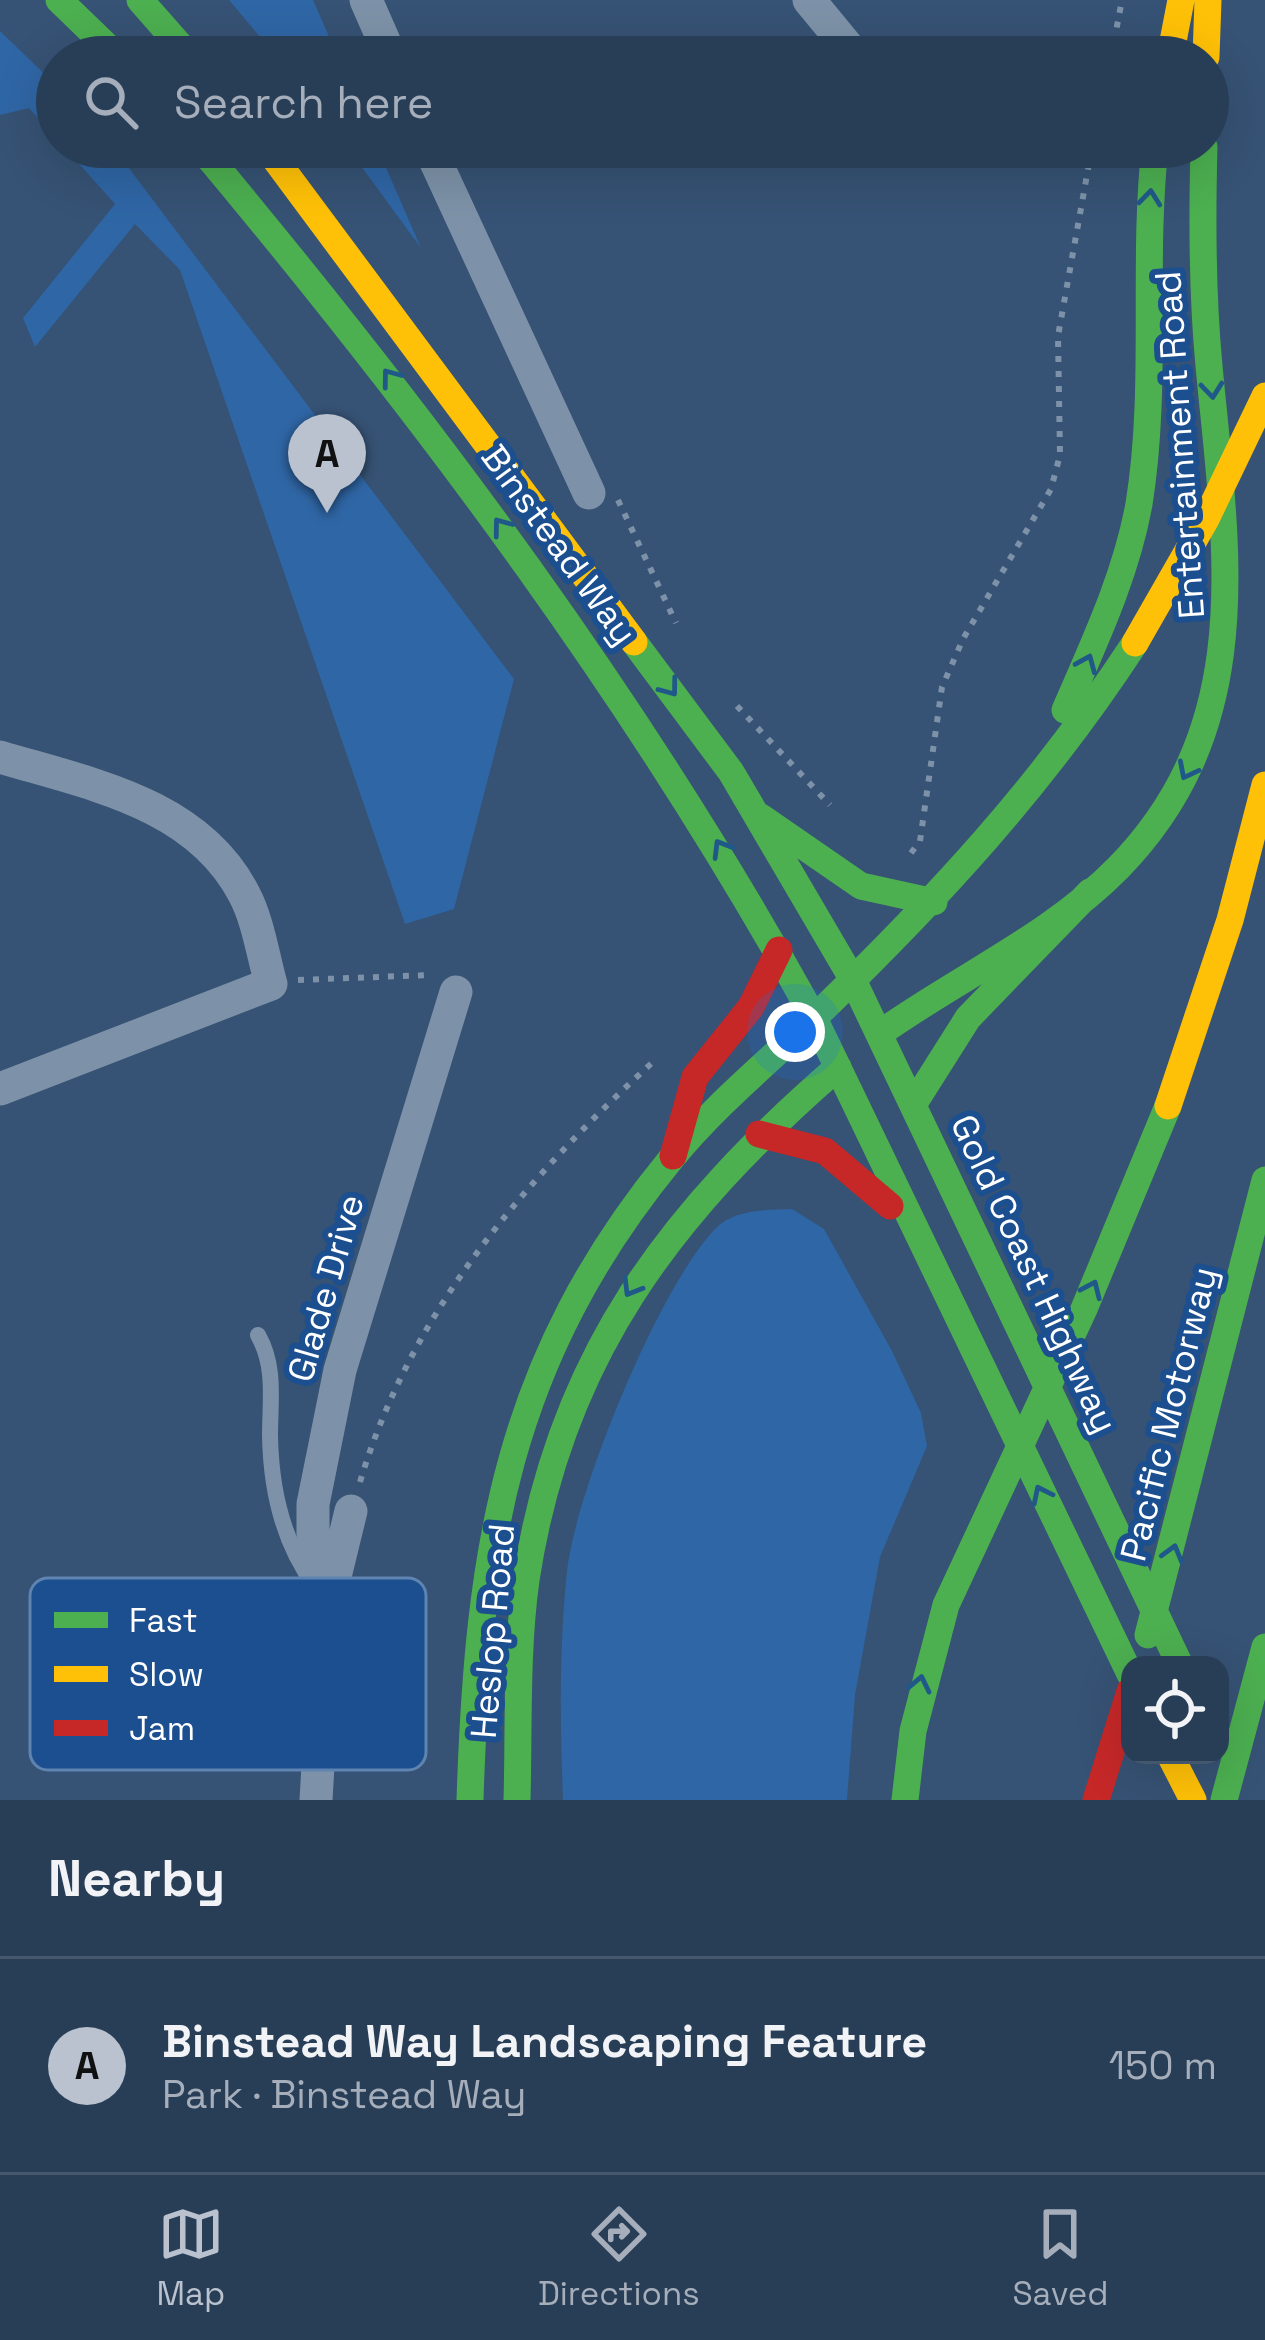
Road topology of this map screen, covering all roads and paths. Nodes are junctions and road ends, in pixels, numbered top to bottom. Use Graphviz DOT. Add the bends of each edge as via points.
graph roads {
  1 [pos="59,0"];
  2 [pos="140,0"];
  3 [pos="367,0"];
  4 [pos="808,0"];
  5 [pos="1122,0"];
  6 [pos="1181,0"];
  7 [pos="1208,0"];
  8 [pos="96,36"];
  9 [pos="172,36"];
  10 [pos="382,36"];
  11 [pos="838,36"];
  12 [pos="1115,36"];
  13 [pos="1174,36"];
  14 [pos="1207,36"];
  15 [pos="218,168"];
  16 [pos="282,168"];
  17 [pos="440,168"];
  18 [pos="1088,168"];
  19 [pos="1153,168"];
  20 [pos="1204,168"];
  21 [pos="1260,406"];
  22 [pos="600,488"];
  23 [pos="685,640"];
  24 [pos="729,698"];
  25 [pos="0,757"];
  26 [pos="1265,785"];
  27 [pos="836,812"];
  28 [pos="761,817"];
  29 [pos="991,839"];
  30 [pos="1090,892"];
  31 [pos="880,893"];
  32 [pos="934,902"];
  33 [pos="778,950"];
  34 [pos="853,980"];
  35 [pos="271,984"];
  36 [pos="456,992"];
  37 [pos="814,1018"];
  38 [pos="879,1034"];
  39 [pos="656,1059"];
  40 [pos="838,1067"];
  41 [pos="0,1089"];
  42 [pos="914,1105"];
  43 [pos="759,1134"];
  44 [pos="673,1156"];
  45 [pos="1265,1180"];
  46 [pos="910,1223"];
  47 [pos="258,1335"];
  48 [pos="351,1511"];
  49 [pos="309,1578"];
  50 [pos="322,1578"];
  51 [pos="333,1578"];
  52 [pos="1265,1647"];
  53 [pos="1121,1656"];
  54 [pos="1141,1656"];
  55 [pos="1176,1656"];
  56 [pos="1121,1720"];
  57 [pos="1175,1764"];
  58 [pos="1228,1764"];
  59 [pos="318,1770"];
  60 [pos="316,1800"];
  61 [pos="470,1800"];
  62 [pos="517,1800"];
  63 [pos="905,1800"];
  64 [pos="1096,1800"];
  65 [pos="1193,1800"];
  66 [pos="1224,1800"];
  67 [pos="1245,1800"];
  1 -- 8 [label="main road"];
  2 -- 9 [label="main road"];
  3 -- 10 [label="street"];
  4 -- 11 [label="street"];
  5 -- 12 [label="path"];
  6 -- 13 [label="main road"];
  7 -- 14 [label="main road"];
  33 -- 15 [label="main road, Binstead Way, one-way" via="684,787 580,632 359,335"];
  16 -- 28 [label="main road, Binstead Way, one-way"];
  17 -- 22 [label="street"];
  18 -- 31 [label="path" via="1058,336 1060,455 1051,489 942,687 920,841"];
  29 -- 19 [label="main road, Entertainment Road, one-way" via="1074,693 1133,536 1145,459 1142,327"];
  20 -- 30 [label="main road, Entertainment Road, one-way" via="1204,296 1230,555 1226,659 1186,776 1149,833"];
  21 -- 29 [label="main road" via="1190,548 1112,677"];
  22 -- 23 [label="path"];
  24 -- 27 [label="path"];
  25 -- 35 [label="street" via="117,792 175,819 216,853 246,897"];
  63 -- 26 [label="main road, one-way" via="923,1668 952,1576 1156,1144 1221,963"];
  28 -- 31 [label="main road"];
  28 -- 34 [label="main road, Binstead Way"];
  29 -- 32 [label="main road, Entertainment Road"];
  30 -- 38 [label="main road, Entertainment Road"];
  30 -- 42 [label="main road" via="943,1051"];
  31 -- 32 [label="main road"];
  32 -- 34 [label="main road, Entertainment Road"];
  33 -- 37 [label="main road, Binstead Way"];
  33 -- 44 [label="main road" via="760,994 695,1076"];
  34 -- 37 [label="main road, Entertainment Road"];
  34 -- 38 [label="main road, Gold Coast Highway"];
  35 -- 36 [label="path" via="435,974 454,981"];
  35 -- 41 [label="street"];
  36 -- 50 [label="street, Glade Drive" via="326,1429 312,1521"];
  37 -- 40 [label="main road"];
  37 -- 44 [label="main road, Heslop Road"];
  38 -- 40 [label="main road, Entertainment Road"];
  38 -- 42 [label="main road, Gold Coast Highway"];
  39 -- 48 [label="path" via="518,1195 463,1266 391,1401"];
  40 -- 43 [label="main road, Heslop Road"];
  40 -- 46 [label="main road"];
  42 -- 55 [label="main road, Gold Coast Highway"];
  43 -- 46 [label="main road" via="825,1150"];
  43 -- 62 [label="main road, Heslop Road, one-way" via="705,1187 643,1268 555,1448 526,1580"];
  44 -- 61 [label="main road, Heslop Road" via="585,1280 517,1426 479,1594"];
  54 -- 45 [label="main road, Pacific Motorway, one-way"];
  53 -- 46 [label="main road, one-way"];
  47 -- 49 [label="lane" via="270,1366 272,1469 284,1527"];
  48 -- 51 [label="street, Glade Drive"];
  52 -- 66 [label="main road"];
  56 -- 64 [label="main road"];
  57 -- 65 [label="main road"];
  58 -- 67 [label="main road"];
  59 -- 60 [label="street, Glade Drive"];
}
